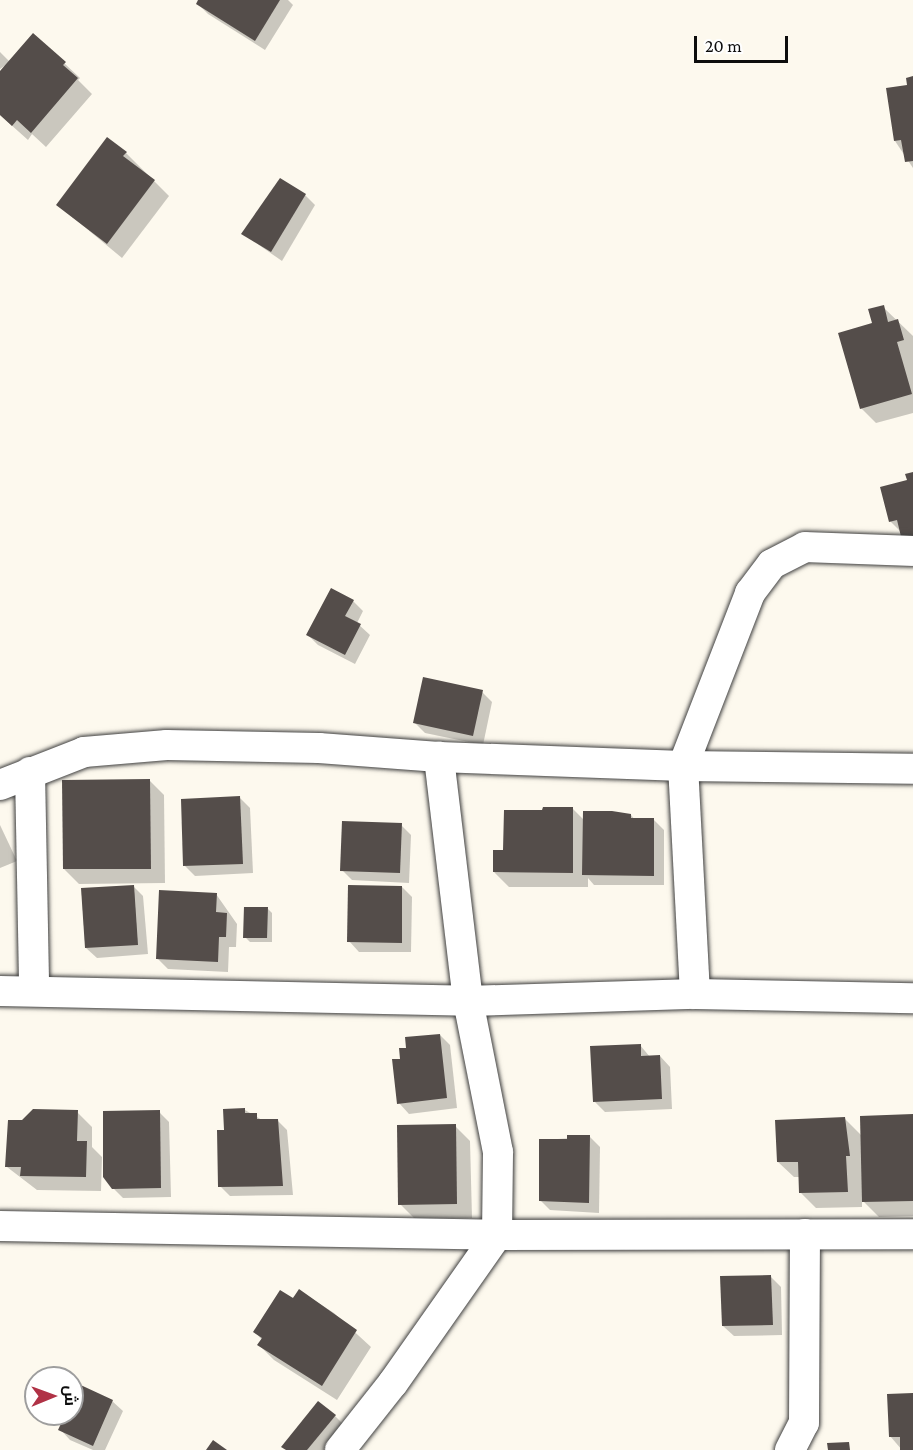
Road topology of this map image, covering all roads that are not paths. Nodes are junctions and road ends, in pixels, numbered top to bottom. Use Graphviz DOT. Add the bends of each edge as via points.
graph roads {
  1 [pos="913,552"];
  2 [pos="439,758"];
  3 [pos="683,766"];
  4 [pos="913,769"];
  5 [pos="30,772"];
  6 [pos="0,785"];
  7 [pos="34,990"];
  8 [pos="0,991"];
  9 [pos="695,994"];
  10 [pos="913,998"];
  11 [pos="468,1001"];
  12 [pos="0,1226"];
  13 [pos="805,1234"];
  14 [pos="913,1234"];
  15 [pos="497,1235"];
  16 [pos="339,1450"];
  17 [pos="790,1450"];
  1 -- 3 [label="street" via="805,547 772,564 750,593"];
  2 -- 3 [label="street"];
  2 -- 5 [label="street" via="319,748 167,745 84,752"];
  2 -- 11 [label="street"];
  3 -- 4 [label="street"];
  3 -- 9 [label="street"];
  5 -- 6 [label="street"];
  5 -- 7 [label="street"];
  7 -- 8 [label="street"];
  7 -- 11 [label="street"];
  9 -- 10 [label="street"];
  9 -- 11 [label="street"];
  11 -- 15 [label="street" via="498,1152"];
  12 -- 15 [label="street"];
  13 -- 14 [label="street"];
  13 -- 15 [label="street"];
  13 -- 17 [label="street" via="804,1423"];
  15 -- 16 [label="street" via="393,1383"];
}
